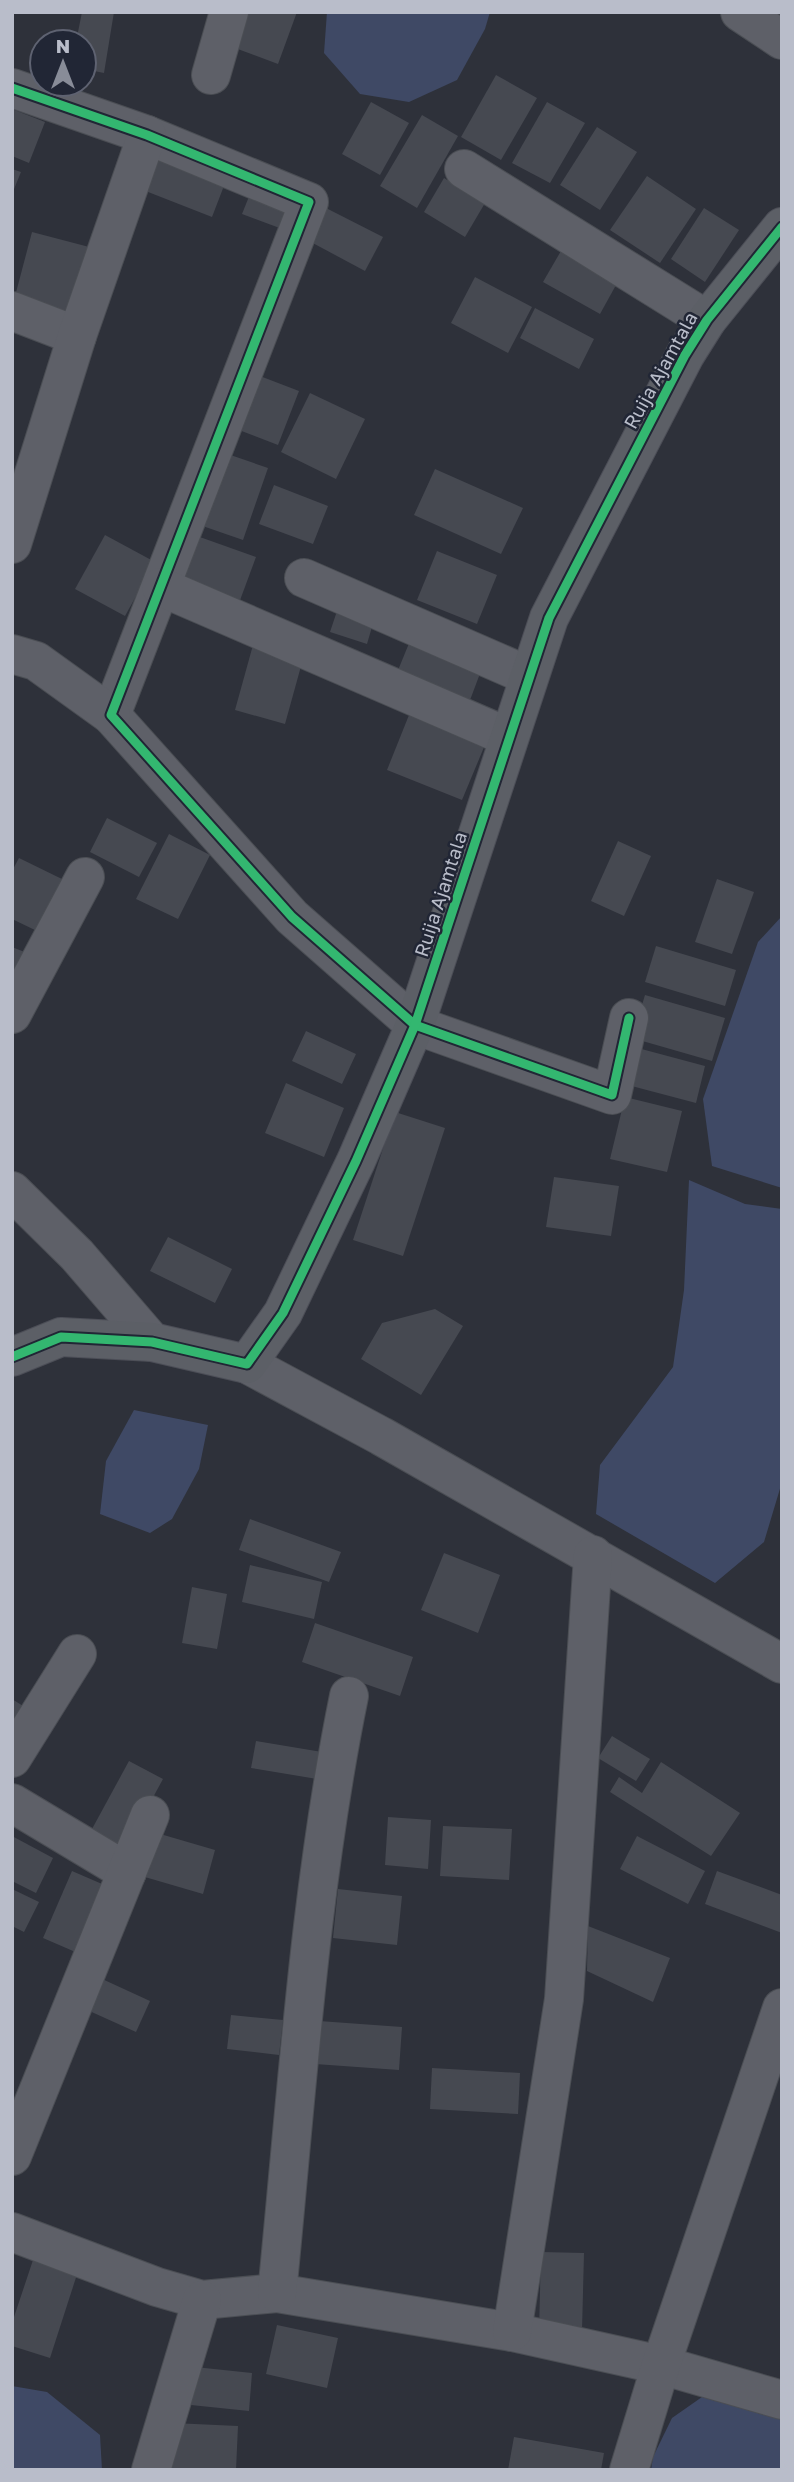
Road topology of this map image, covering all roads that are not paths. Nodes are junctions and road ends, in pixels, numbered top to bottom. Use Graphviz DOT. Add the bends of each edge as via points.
graph roads {
  1 [pos="229,12"];
  2 [pos="740,12"];
  3 [pos="782,40"];
  4 [pos="211,75"];
  5 [pos="12,88"];
  6 [pos="147,135"];
  7 [pos="464,169"];
  8 [pos="782,227"];
  9 [pos="12,311"];
  10 [pos="707,320"];
  11 [pos="77,336"];
  12 [pos="22,480"];
  13 [pos="12,544"];
  14 [pos="304,578"];
  15 [pos="161,587"];
  16 [pos="12,654"];
  17 [pos="529,676"];
  18 [pos="111,715"];
  19 [pos="509,737"];
  20 [pos="85,877"];
  21 [pos="12,1014"];
  22 [pos="629,1018"];
  23 [pos="415,1025"];
  24 [pos="12,1191"];
  25 [pos="152,1342"];
  26 [pos="12,1357"];
  27 [pos="247,1364"];
  28 [pos="593,1555"];
  29 [pos="77,1654"];
  30 [pos="782,1664"];
  31 [pos="349,1696"];
  32 [pos="12,1758"];
  33 [pos="12,1803"];
  34 [pos="150,1815"];
  35 [pos="127,1872"];
  36 [pos="782,2008"];
  37 [pos="12,2156"];
  38 [pos="12,2232"];
  39 [pos="277,2293"];
  40 [pos="202,2300"];
  41 [pos="512,2332"];
  42 [pos="661,2365"];
  43 [pos="782,2400"];
  44 [pos="151,2470"];
  45 [pos="629,2470"];
  1 -- 4 [label="street"];
  2 -- 3 [label="street"];
  5 -- 6 [label="street"];
  6 -- 11 [label="street"];
  6 -- 15 [label="street" via="309,202"];
  7 -- 10 [label="street"];
  8 -- 10 [label="street, Ruija Ajamtala"];
  9 -- 11 [label="street"];
  10 -- 17 [label="street, Ruija Ajamtala" via="549,618"];
  11 -- 12 [label="street"];
  12 -- 13 [label="street"];
  14 -- 17 [label="street"];
  15 -- 18 [label="street"];
  15 -- 19 [label="street"];
  16 -- 18 [label="street" via="36,661"];
  17 -- 19 [label="street, Ruija Ajamtala"];
  18 -- 23 [label="street" via="292,917"];
  19 -- 23 [label="street, Ruija Ajamtala"];
  20 -- 21 [label="street"];
  22 -- 23 [label="street" via="612,1095"];
  23 -- 27 [label="street, Ruija Ajamtala" via="283,1313"];
  24 -- 25 [label="street" via="77,1255"];
  25 -- 26 [label="street" via="61,1337"];
  25 -- 27 [label="street"];
  27 -- 28 [label="street"];
  28 -- 30 [label="street"];
  28 -- 41 [label="street" via="564,1999"];
  29 -- 32 [label="street"];
  31 -- 39 [label="street" via="335,1762 311,1951"];
  33 -- 35 [label="street"];
  34 -- 35 [label="street"];
  35 -- 37 [label="street"];
  36 -- 42 [label="street"];
  38 -- 40 [label="street"];
  39 -- 40 [label="street"];
  39 -- 41 [label="street"];
  40 -- 44 [label="street"];
  41 -- 42 [label="street"];
  42 -- 43 [label="street"];
  42 -- 45 [label="street"];
}
